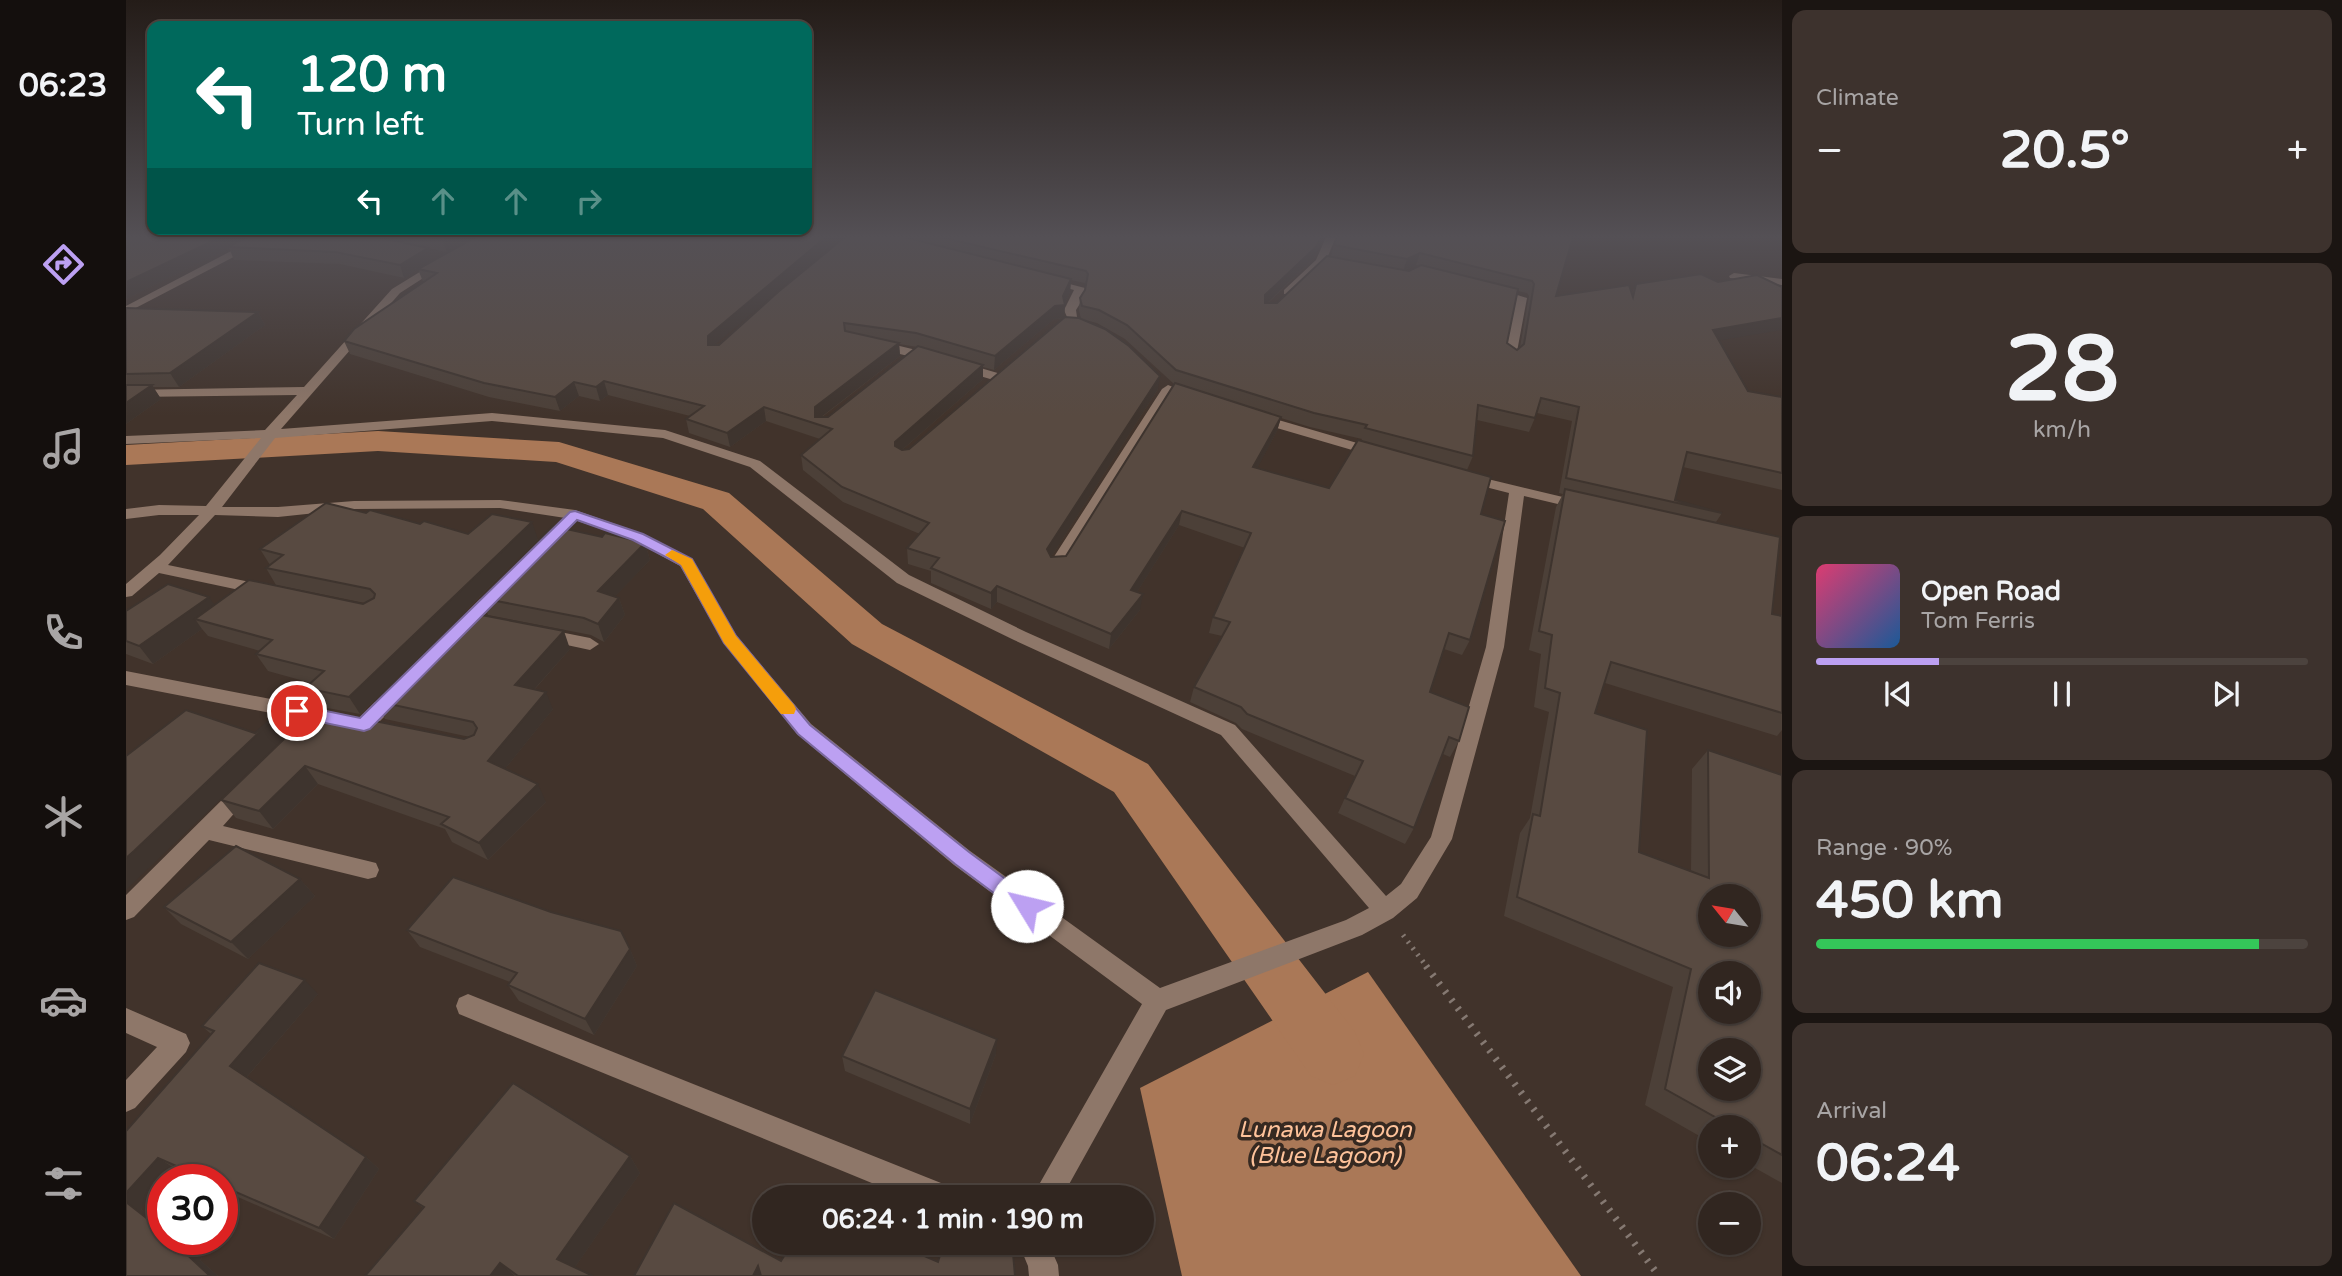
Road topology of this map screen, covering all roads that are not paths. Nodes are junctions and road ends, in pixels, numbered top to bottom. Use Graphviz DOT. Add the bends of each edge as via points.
graph roads {
  1 [pos="151,297"];
  2 [pos="391,297"];
  3 [pos="1078,297"];
  4 [pos="1285,297"];
  5 [pos="1516,297"];
  6 [pos="1277,303"];
  7 [pos="126,310"];
  8 [pos="1091,325"];
  9 [pos="864,342"];
  10 [pos="1510,357"];
  11 [pos="997,378"];
  12 [pos="305,391"];
  13 [pos="133,393"];
  14 [pos="1207,402"];
  15 [pos="1247,414"];
  16 [pos="269,437"];
  17 [pos="126,440"];
  18 [pos="1390,457"];
  19 [pos="1454,474"];
  20 [pos="1517,491"];
  21 [pos="1594,509"];
  22 [pos="214,510"];
  23 [pos="126,514"];
  24 [pos="575,515"];
  25 [pos="555,534"];
  26 [pos="1056,566"];
  27 [pos="159,568"];
  28 [pos="517,572"];
  29 [pos="126,592"];
  30 [pos="279,593"];
  31 [pos="469,620"];
  32 [pos="496,625"];
  33 [pos="523,631"];
  34 [pos="450,639"];
  35 [pos="590,644"];
  36 [pos="412,677"];
  37 [pos="126,678"];
  38 [pos="322,716"];
  39 [pos="364,725"];
  40 [pos="391,730"];
  41 [pos="302,735"];
  42 [pos="263,773"];
  43 [pos="204,830"];
  44 [pos="368,870"];
  45 [pos="126,911"];
  46 [pos="1385,911"];
  47 [pos="1168,997"];
  48 [pos="468,1006"];
  49 [pos="126,1020"];
  50 [pos="126,1098"];
  51 [pos="910,1185"];
  52 [pos="1053,1185"];
  53 [pos="1038,1255"];
  54 [pos="1044,1276"];
  1 -- 7 [label="street"];
  2 -- 12 [label="street"];
  3 -- 8 [label="street" via="1067,322"];
  4 -- 6 [label="street"];
  5 -- 10 [label="street" via="1522,298"];
  9 -- 11 [label="street"];
  12 -- 13 [label="street"];
  12 -- 16 [label="street"];
  14 -- 26 [label="street" via="1163,384"];
  15 -- 18 [label="street"];
  16 -- 17 [label="street"];
  16 -- 22 [label="street"];
  16 -- 46 [label="street" via="492,417 665,434 755,464 903,579 1228,730"];
  19 -- 20 [label="street"];
  20 -- 21 [label="street"];
  20 -- 46 [label="street" via="1495,647 1441,839 1409,891"];
  22 -- 23 [label="street"];
  22 -- 24 [label="street" via="500,504"];
  22 -- 27 [label="street"];
  24 -- 25 [label="street"];
  24 -- 47 [label="street" via="638,537 687,562 730,639 804,729 962,858"];
  27 -- 29 [label="street"];
  27 -- 30 [label="street"];
  28 -- 31 [label="street"];
  31 -- 32 [label="street"];
  31 -- 34 [label="street"];
  33 -- 35 [label="street"];
  36 -- 39 [label="street"];
  37 -- 38 [label="street"];
  38 -- 39 [label="street"];
  38 -- 41 [label="street"];
  39 -- 40 [label="street"];
  42 -- 43 [label="street"];
  43 -- 44 [label="street"];
  43 -- 45 [label="street"];
  46 -- 47 [label="street" via="1354,928"];
  47 -- 52 [label="street"];
  48 -- 51 [label="street"];
  49 -- 50 [label="street" via="177,1043"];
  53 -- 54 [label="street"];
}
